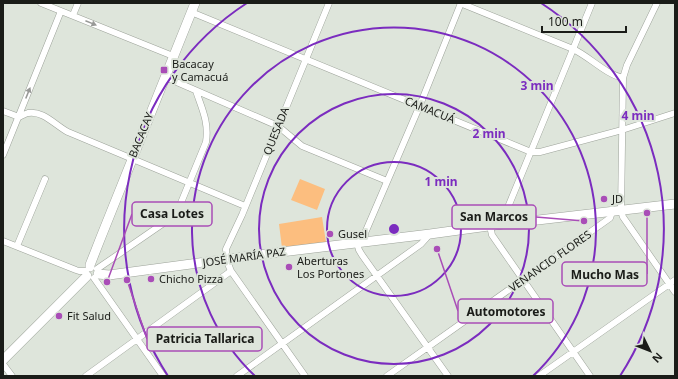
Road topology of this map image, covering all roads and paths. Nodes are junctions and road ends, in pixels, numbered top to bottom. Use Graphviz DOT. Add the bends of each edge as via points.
graph roads {
  1 [pos="42,3"];
  2 [pos="78,3"];
  3 [pos="329,3"];
  4 [pos="460,3"];
  5 [pos="592,3"];
  6 [pos="657,3"];
  7 [pos="193,7"];
  8 [pos="61,11"];
  9 [pos="73,15"];
  10 [pos="573,49"];
  11 [pos="173,56"];
  12 [pos="306,59"];
  13 [pos="165,77"];
  14 [pos="623,78"];
  15 [pos="196,90"];
  16 [pos="420,106"];
  17 [pos="3,111"];
  18 [pos="675,113"];
  19 [pos="19,117"];
  20 [pos="278,126"];
  21 [pos="622,130"];
  22 [pos="531,152"];
  23 [pos="3,155"];
  24 [pos="132,159"];
  25 [pos="45,179"];
  26 [pos="387,181"];
  27 [pos="190,182"];
  28 [pos="675,204"];
  29 [pos="245,206"];
  30 [pos="616,211"];
  31 [pos="503,224"];
  32 [pos="490,226"];
  33 [pos="430,234"];
  34 [pos="3,241"];
  35 [pos="361,243"];
  36 [pos="17,246"];
  37 [pos="227,260"];
  38 [pos="231,271"];
  39 [pos="92,273"];
  40 [pos="378,276"];
  41 [pos="523,279"];
  42 [pos="672,282"];
  43 [pos="675,292"];
  44 [pos="137,340"];
  45 [pos="282,344"];
  46 [pos="428,347"];
  47 [pos="574,352"];
  48 [pos="3,360"];
  49 [pos="3,364"];
  50 [pos="12,376"];
  51 [pos="86,376"];
  52 [pos="163,376"];
  53 [pos="237,376"];
  54 [pos="305,376"];
  55 [pos="387,376"];
  56 [pos="448,376"];
  57 [pos="539,376"];
  58 [pos="590,376"];
  1 -- 8 [label="street"];
  2 -- 9 [label="street"];
  3 -- 12 [label="street, QUESADA"];
  4 -- 10 [label="street"];
  4 -- 16 [label="street"];
  5 -- 10 [label="street"];
  6 -- 14 [label="street"];
  7 -- 11 [label="street, BACACAY"];
  7 -- 12 [label="street, CAMACUÁ"];
  8 -- 9 [label="street"];
  19 -- 8 [label="street, one-way"];
  9 -- 11 [label="street, one-way"];
  10 -- 14 [label="street"];
  10 -- 22 [label="street"];
  11 -- 13 [label="street, BACACAY"];
  12 -- 16 [label="street, CAMACUÁ"];
  12 -- 20 [label="street, QUESADA"];
  13 -- 15 [label="street"];
  13 -- 24 [label="street, BACACAY"];
  14 -- 21 [label="street"];
  15 -- 20 [label="street"];
  15 -- 27 [label="street" via="206,119 207,134"];
  16 -- 22 [label="street, CAMACUÁ"];
  16 -- 26 [label="street"];
  17 -- 19 [label="street"];
  18 -- 21 [label="street"];
  19 -- 23 [label="street"];
  19 -- 24 [label="street" via="28,113 40,114 68,132"];
  20 -- 26 [label="street" via="302,146"];
  20 -- 29 [label="street, QUESADA"];
  21 -- 22 [label="street" via="540,152"];
  21 -- 30 [label="street"];
  22 -- 31 [label="street"];
  24 -- 27 [label="street"];
  24 -- 39 [label="street, BACACAY" via="90,265"];
  25 -- 36 [label="street"];
  26 -- 35 [label="street"];
  27 -- 29 [label="street"];
  27 -- 39 [label="street" via="176,214"];
  28 -- 30 [label="street, JOSÉ MARÍA PAZ"];
  29 -- 37 [label="street, QUESADA" via="226,249"];
  30 -- 31 [label="street, JOSÉ MARÍA PAZ"];
  30 -- 41 [label="street, VENANCIO FLORES" via="610,218"];
  30 -- 42 [label="street"];
  31 -- 32 [label="street, JOSÉ MARÍA PAZ"];
  32 -- 33 [label="street, JOSÉ MARÍA PAZ"];
  32 -- 41 [label="street" via="492,235"];
  33 -- 35 [label="street, JOSÉ MARÍA PAZ"];
  33 -- 40 [label="street" via="421,244"];
  34 -- 36 [label="street"];
  35 -- 37 [label="street, JOSÉ MARÍA PAZ"];
  35 -- 40 [label="street" via="359,250"];
  36 -- 39 [label="street" via="76,270"];
  37 -- 38 [label="street"];
  37 -- 39 [label="street, JOSÉ MARÍA PAZ" via="109,275"];
  38 -- 44 [label="street"];
  38 -- 45 [label="street"];
  39 -- 44 [label="street"];
  39 -- 48 [label="street"];
  40 -- 45 [label="street"];
  40 -- 46 [label="street"];
  41 -- 46 [label="street, VENANCIO FLORES"];
  41 -- 47 [label="street"];
  42 -- 43 [label="street"];
  42 -- 47 [label="street"];
  44 -- 51 [label="street"];
  44 -- 52 [label="street"];
  45 -- 53 [label="street"];
  45 -- 54 [label="street"];
  46 -- 55 [label="street, VENANCIO FLORES"];
  46 -- 56 [label="street"];
  47 -- 57 [label="street"];
  47 -- 58 [label="street"];
  49 -- 50 [label="street"];
}
